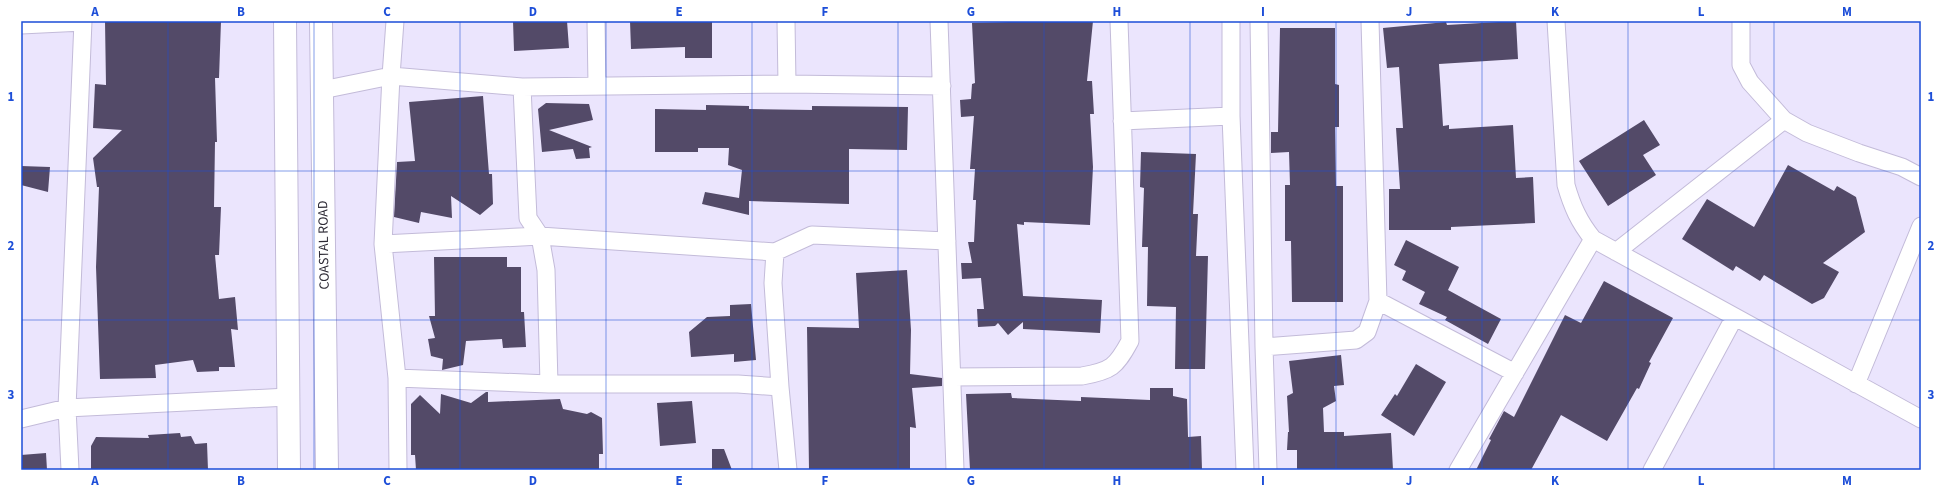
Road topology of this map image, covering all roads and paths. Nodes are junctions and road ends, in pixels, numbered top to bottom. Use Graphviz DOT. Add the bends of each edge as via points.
graph roads {
  1 [pos="83,21"];
  2 [pos="285,21"];
  3 [pos="321,21"];
  4 [pos="395,21"];
  5 [pos="596,21"];
  6 [pos="786,21"];
  7 [pos="939,21"];
  8 [pos="1119,21"];
  9 [pos="1231,21"];
  10 [pos="1259,21"];
  11 [pos="1370,21"];
  12 [pos="1556,21"];
  13 [pos="1741,21"];
  14 [pos="21,25"];
  15 [pos="391,76"];
  16 [pos="787,84"];
  17 [pos="597,85"];
  18 [pos="942,86"];
  19 [pos="522,87"];
  20 [pos="322,90"];
  21 [pos="1231,116"];
  22 [pos="1784,120"];
  23 [pos="1122,121"];
  24 [pos="1921,177"];
  25 [pos="1921,226"];
  26 [pos="540,236"];
  27 [pos="1593,239"];
  28 [pos="947,241"];
  29 [pos="383,244"];
  30 [pos="775,252"];
  31 [pos="1616,252"];
  32 [pos="1378,302"];
  33 [pos="1734,318"];
  34 [pos="1264,347"];
  35 [pos="1515,373"];
  36 [pos="952,377"];
  37 [pos="397,378"];
  38 [pos="549,384"];
  39 [pos="1856,384"];
  40 [pos="780,387"];
  41 [pos="288,397"];
  42 [pos="67,408"];
  43 [pos="21,419"];
  44 [pos="1921,420"];
  45 [pos="1653,469"];
  46 [pos="70,470"];
  47 [pos="289,470"];
  48 [pos="327,470"];
  49 [pos="398,470"];
  50 [pos="788,470"];
  51 [pos="955,470"];
  52 [pos="1245,470"];
  53 [pos="1268,470"];
  54 [pos="1458,470"];
  1 -- 14 [label="street"];
  1 -- 42 [label="street"];
  2 -- 41 [label="highway"];
  3 -- 20 [label="highway, COASTAL ROAD"];
  4 -- 15 [label="street"];
  5 -- 17 [label="street"];
  6 -- 16 [label="street"];
  7 -- 18 [label="street"];
  8 -- 23 [label="street"];
  9 -- 21 [label="street"];
  10 -- 34 [label="street"];
  11 -- 32 [label="street"];
  12 -- 27 [label="street" via="1566,185 1580,222"];
  13 -- 22 [label="street" via="1742,65 1750,82"];
  15 -- 19 [label="street"];
  15 -- 20 [label="street"];
  15 -- 29 [label="street"];
  16 -- 17 [label="street"];
  16 -- 18 [label="street"];
  17 -- 19 [label="street"];
  18 -- 28 [label="street"];
  19 -- 26 [label="street" via="528,218"];
  20 -- 48 [label="highway, COASTAL ROAD"];
  21 -- 23 [label="street"];
  21 -- 52 [label="street"];
  22 -- 24 [label="street" via="1808,133 1902,167"];
  22 -- 31 [label="street"];
  23 -- 36 [label="street" via="1130,341 1119,361 1102,372 1082,376"];
  25 -- 39 [label="street"];
  26 -- 29 [label="street"];
  26 -- 30 [label="street"];
  26 -- 38 [label="street" via="546,270"];
  27 -- 31 [label="street"];
  27 -- 35 [label="street"];
  28 -- 30 [label="street" via="812,235"];
  28 -- 36 [label="street"];
  29 -- 37 [label="street"];
  30 -- 40 [label="street" via="773,283"];
  31 -- 33 [label="street"];
  32 -- 34 [label="street" via="1367,332 1356,340"];
  32 -- 35 [label="street"];
  33 -- 39 [label="street"];
  33 -- 45 [label="street"];
  34 -- 53 [label="street"];
  35 -- 54 [label="street"];
  36 -- 51 [label="street"];
  37 -- 38 [label="street"];
  37 -- 49 [label="street"];
  38 -- 40 [label="street" via="738,384"];
  39 -- 44 [label="street"];
  40 -- 50 [label="street"];
  41 -- 42 [label="street"];
  41 -- 47 [label="highway"];
  42 -- 43 [label="street"];
  42 -- 46 [label="street"];
}
